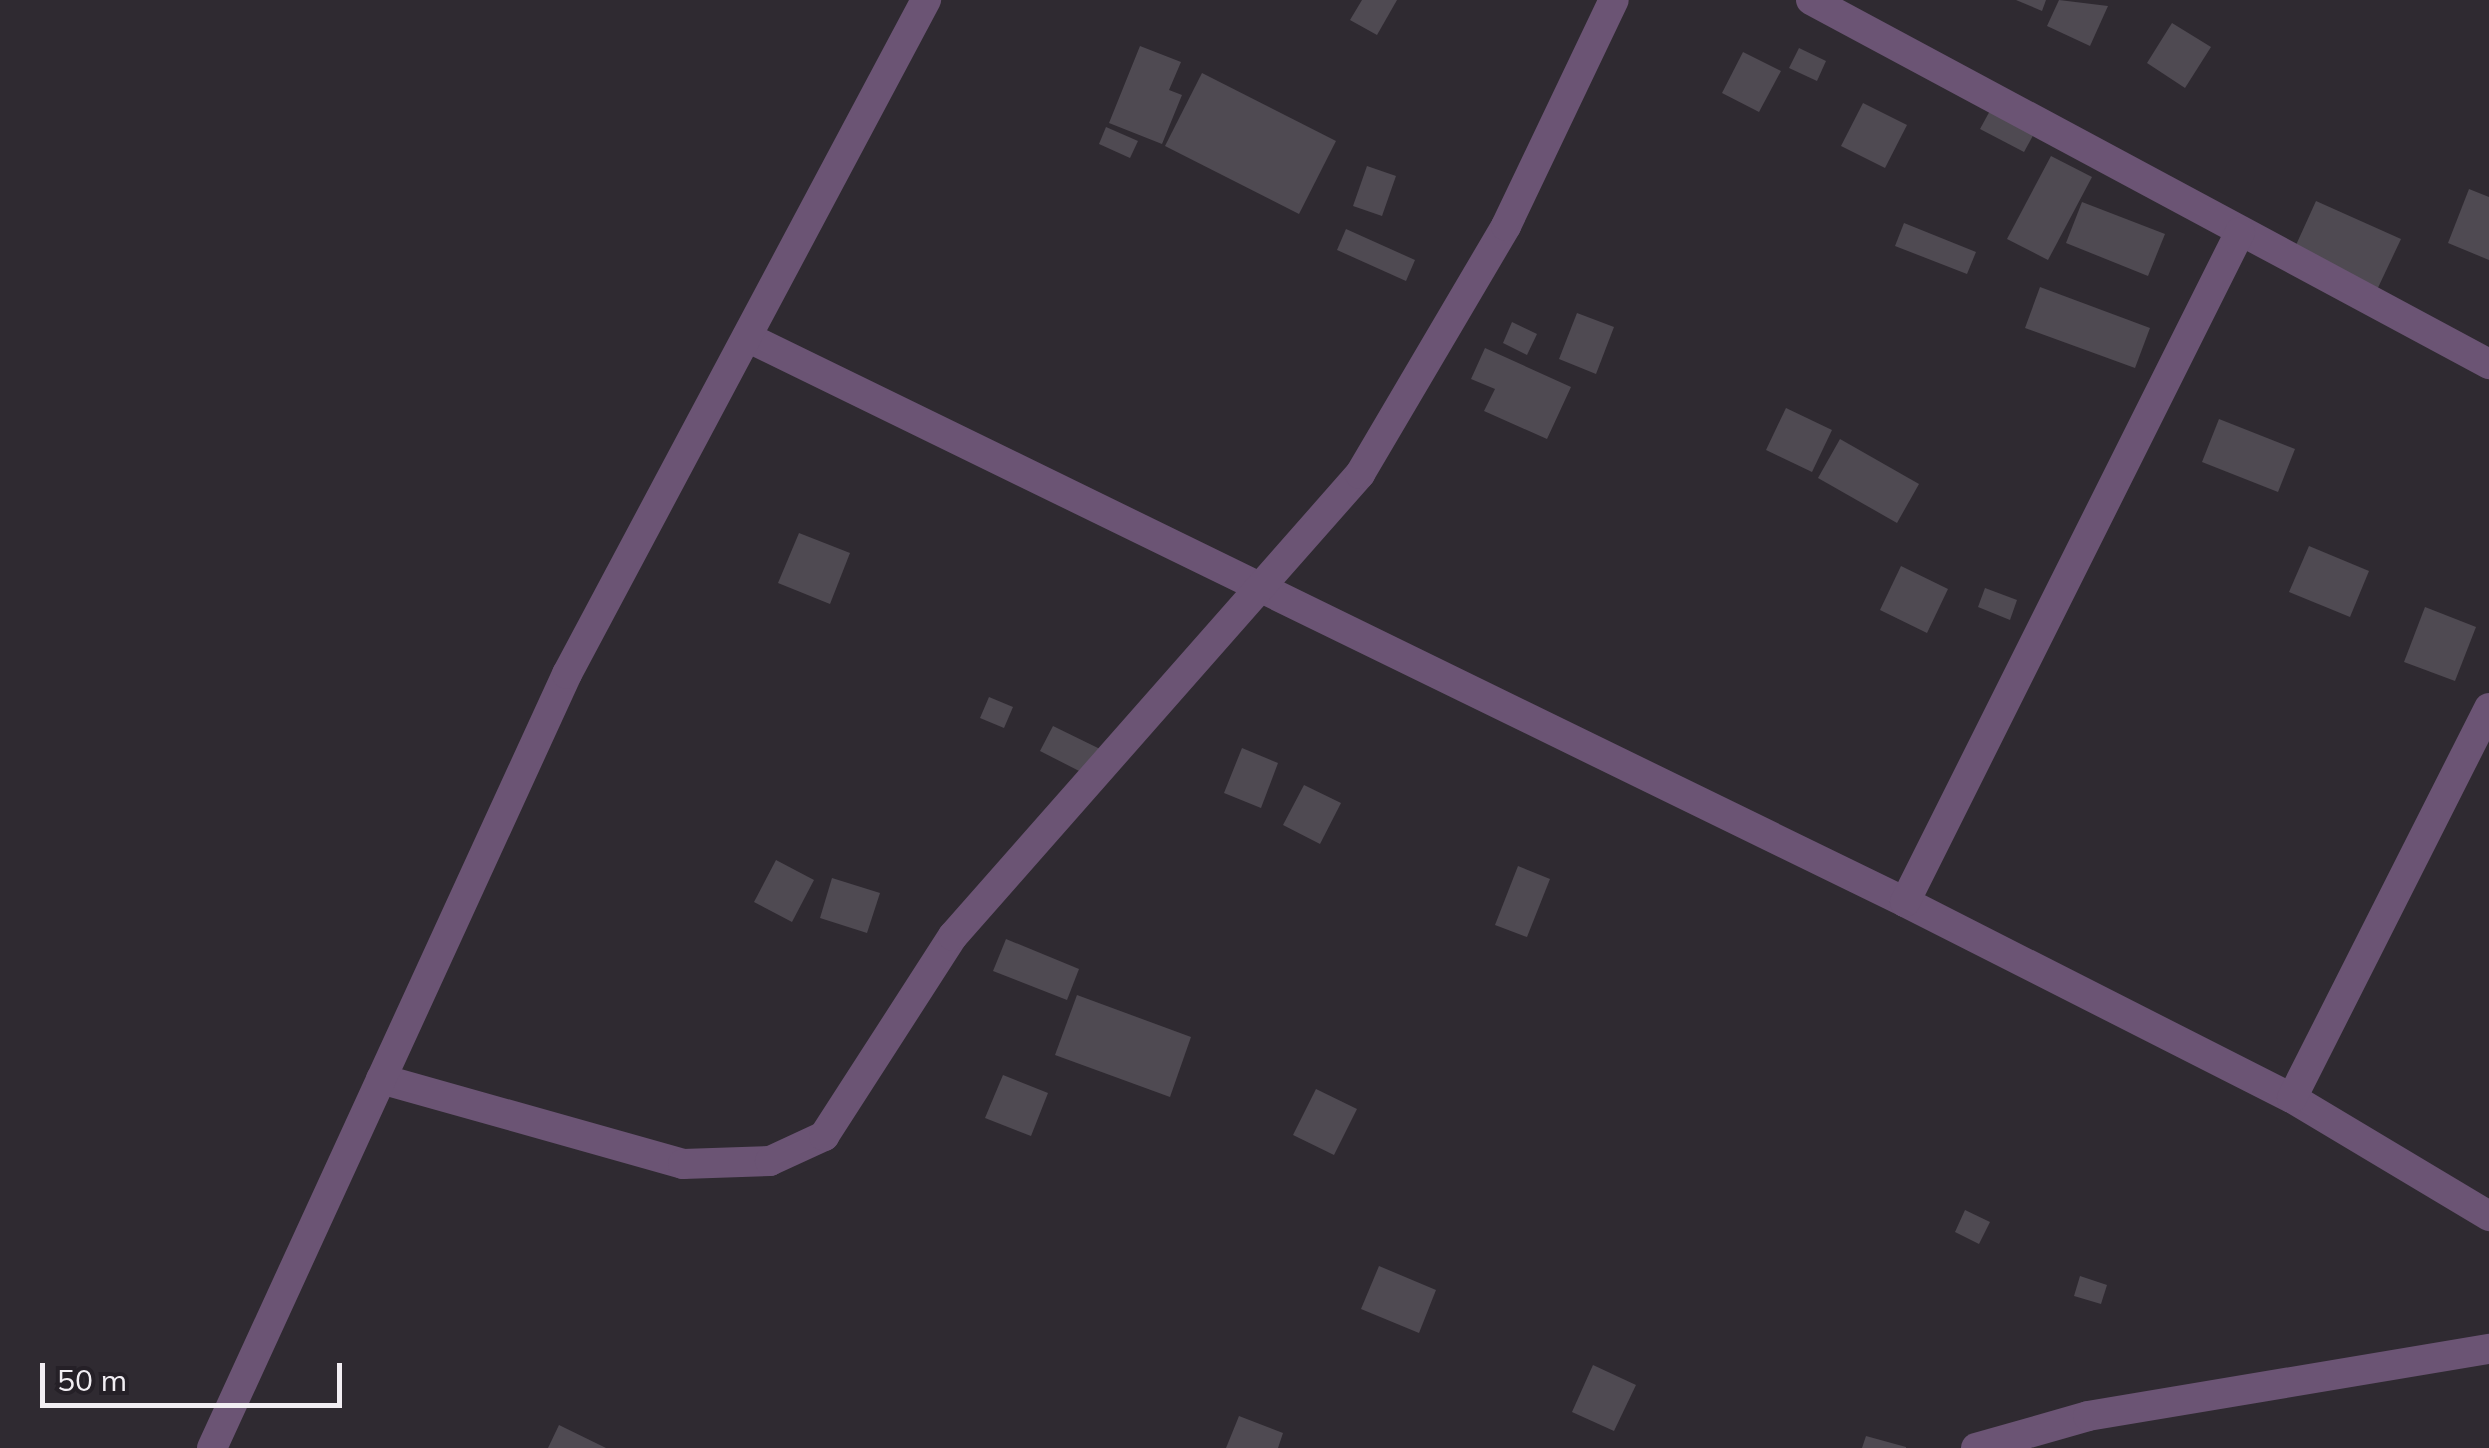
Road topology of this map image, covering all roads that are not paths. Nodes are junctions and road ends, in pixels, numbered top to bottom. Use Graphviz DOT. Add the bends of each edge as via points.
graph roads {
  1 [pos="926,0"];
  2 [pos="1614,0"];
  3 [pos="1811,0"];
  4 [pos="2240,232"];
  5 [pos="747,337"];
  6 [pos="2489,364"];
  7 [pos="1260,587"];
  8 [pos="2489,708"];
  9 [pos="1906,902"];
  10 [pos="382,1079"];
  11 [pos="2292,1098"];
  12 [pos="2489,1216"];
  13 [pos="2489,1350"];
  14 [pos="212,1448"];
  15 [pos="1976,1448"];
  1 -- 5 [label="street"];
  2 -- 7 [label="street" via="1506,226 1420,378 1360,474"];
  3 -- 4 [label="street"];
  4 -- 6 [label="street"];
  4 -- 9 [label="street"];
  5 -- 7 [label="street"];
  5 -- 10 [label="street" via="567,674"];
  7 -- 9 [label="street"];
  7 -- 10 [label="street" via="953,936 824,1136 770,1161 683,1164"];
  8 -- 11 [label="street"];
  9 -- 11 [label="street"];
  10 -- 14 [label="street"];
  11 -- 12 [label="street"];
  13 -- 15 [label="street" via="2088,1416"];
}
